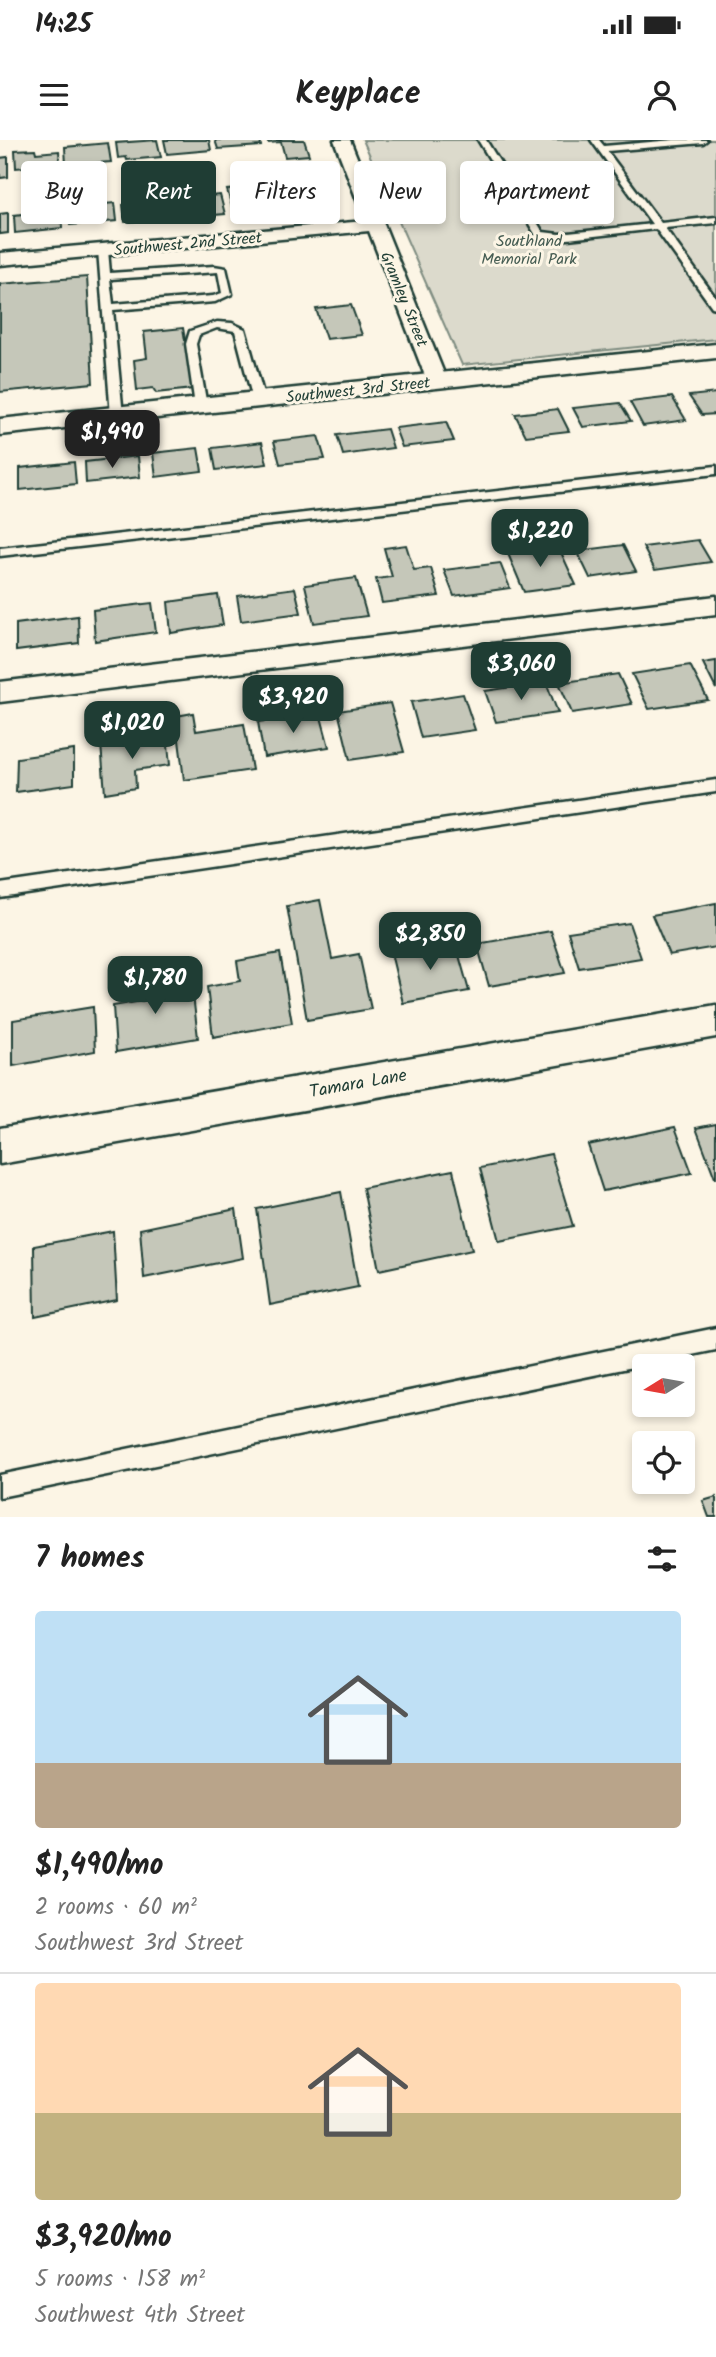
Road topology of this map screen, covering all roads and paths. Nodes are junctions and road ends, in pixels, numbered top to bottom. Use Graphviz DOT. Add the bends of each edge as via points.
graph roads {
  1 [pos="342,140"];
  2 [pos="482,140"];
  3 [pos="703,140"];
  4 [pos="598,144"];
  5 [pos="716,220"];
  6 [pos="376,225"];
  7 [pos="658,226"];
  8 [pos="103,250"];
  9 [pos="0,259"];
  10 [pos="105,276"];
  11 [pos="716,305"];
  12 [pos="108,307"];
  13 [pos="716,351"];
  14 [pos="437,381"];
  15 [pos="259,400"];
  16 [pos="201,406"];
  17 [pos="117,415"];
  18 [pos="0,427"];
  19 [pos="716,470"];
  20 [pos="0,552"];
  21 [pos="716,605"];
  22 [pos="0,692"];
  23 [pos="716,786"];
  24 [pos="0,891"];
  25 [pos="716,1021"];
  26 [pos="0,1146"];
  27 [pos="716,1339"];
  28 [pos="0,1486"];
  1 -- 6 [label="street, Gramley Street"];
  2 -- 7 [label="lane" via="540,235"];
  3 -- 4 [label="lane"];
  4 -- 7 [label="lane"];
  5 -- 7 [label="lane"];
  6 -- 8 [label="street, Southwest 2nd Street"];
  6 -- 14 [label="street, Gramley Street"];
  7 -- 11 [label="lane"];
  8 -- 9 [label="street, Southwest 2nd Street"];
  8 -- 10 [label="lane"];
  10 -- 12 [label="lane"];
  10 -- 12 [label="lane" via="223,270 228,294 215,299"];
  12 -- 17 [label="lane"];
  13 -- 14 [label="street, Southwest 3rd Street"];
  14 -- 15 [label="street, Southwest 3rd Street"];
  15 -- 16 [label="street, Southwest 3rd Street"];
  15 -- 16 [label="lane" via="240,329 222,324 194,333 191,344"];
  16 -- 17 [label="street, Southwest 3rd Street"];
  17 -- 18 [label="street, Southwest 3rd Street"];
  19 -- 20 [label="lane"];
  21 -- 22 [label="street"];
  23 -- 24 [label="lane"];
  25 -- 26 [label="street, Tamara Lane"];
  27 -- 28 [label="lane"];
}
